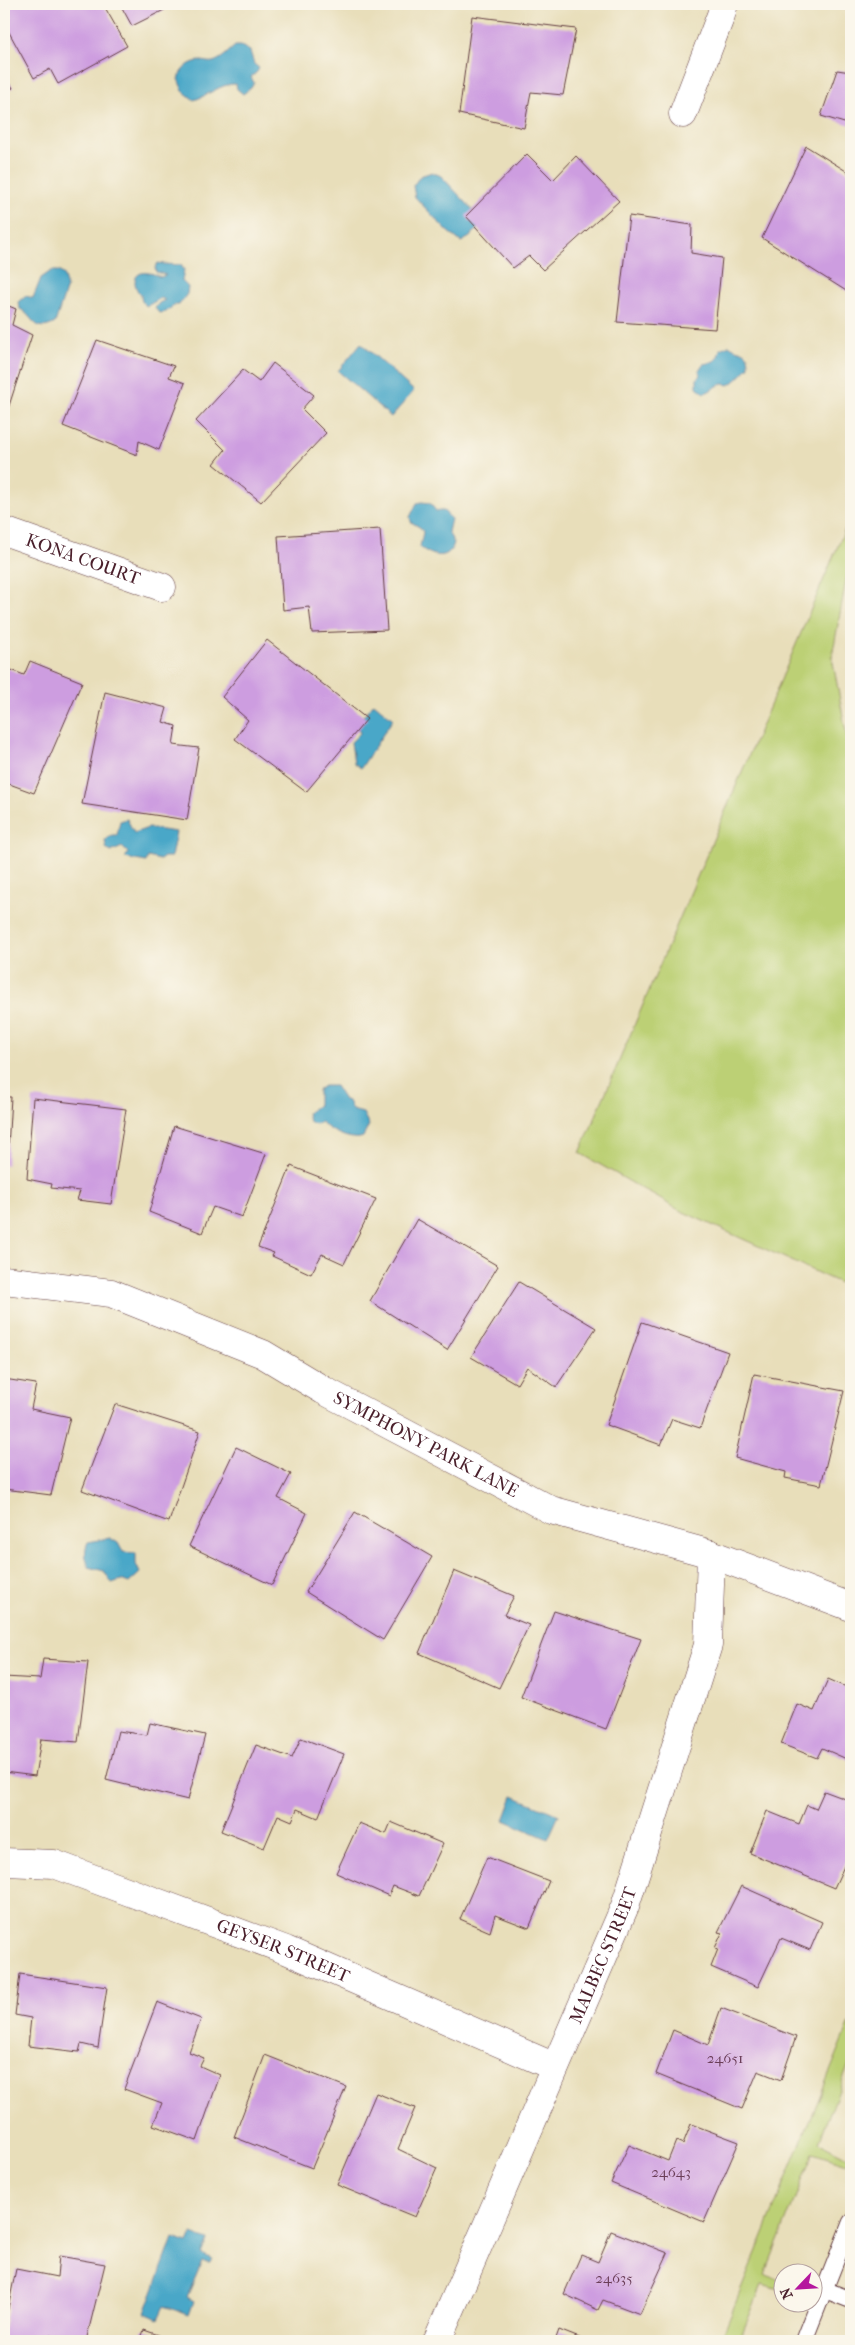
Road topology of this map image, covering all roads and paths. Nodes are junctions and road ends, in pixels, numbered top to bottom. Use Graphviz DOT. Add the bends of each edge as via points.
graph roads {
  1 [pos="724,4"];
  2 [pos="683,114"];
  3 [pos="4,530"];
  4 [pos="162,586"];
  5 [pos="4,1280"];
  6 [pos="711,1554"];
  7 [pos="851,1607"];
  8 [pos="4,1862"];
  9 [pos="554,2067"];
  10 [pos="851,2222"];
  11 [pos="823,2290"];
  12 [pos="851,2300"];
  13 [pos="438,2341"];
  14 [pos="804,2341"];
  1 -- 2 [label="street"];
  3 -- 4 [label="street, KONA COURT"];
  5 -- 6 [label="street, SYMPHONY PARK LANE" via="110,1293 263,1354 323,1390 551,1510"];
  6 -- 7 [label="street, SYMPHONY PARK LANE"];
  6 -- 9 [label="street, MALBEC STREET" via="708,1645 625,1906"];
  8 -- 9 [label="street, GEYSER STREET" via="54,1864 175,1908 286,1950"];
  9 -- 13 [label="street, MALBEC STREET"];
  10 -- 11 [label="lane"];
  11 -- 12 [label="lane"];
  11 -- 14 [label="lane"];
}
